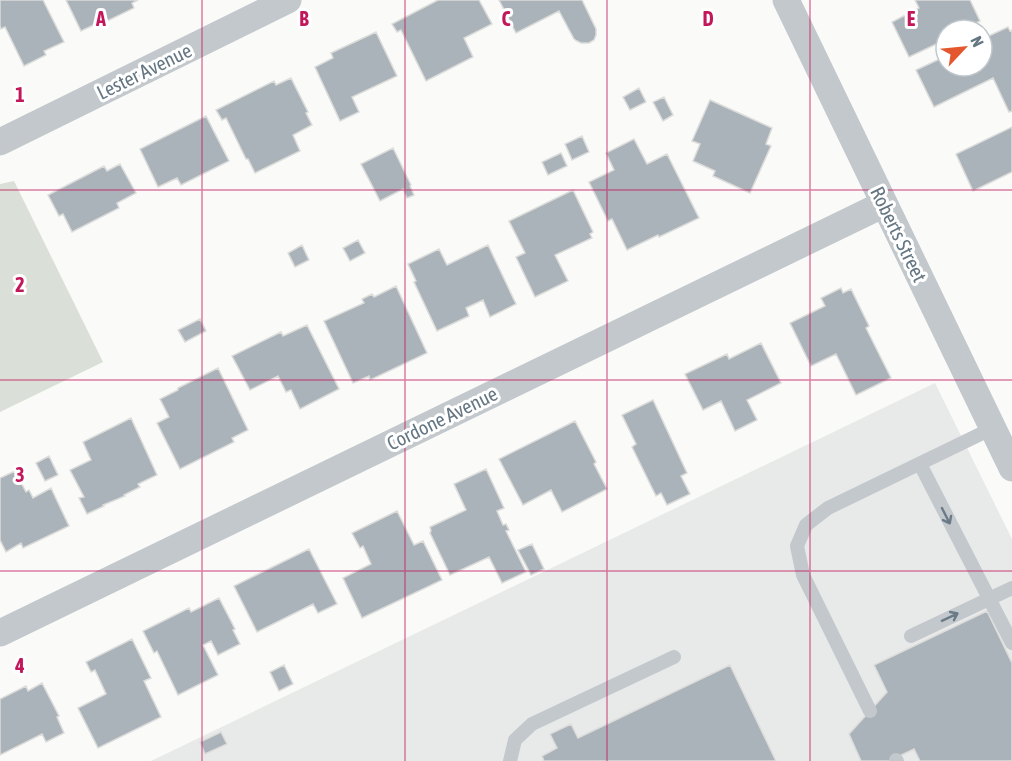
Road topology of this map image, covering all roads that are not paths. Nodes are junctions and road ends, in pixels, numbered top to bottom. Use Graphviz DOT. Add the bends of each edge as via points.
graph roads {
  1 [pos="288,0"];
  2 [pos="786,0"];
  3 [pos="0,142"];
  4 [pos="884,204"];
  5 [pos="993,429"];
  6 [pos="920,464"];
  7 [pos="1012,468"];
  8 [pos="1012,588"];
  9 [pos="989,599"];
  10 [pos="0,633"];
  11 [pos="911,636"];
  12 [pos="1012,643"];
  13 [pos="674,657"];
  14 [pos="870,711"];
  15 [pos="510,761"];
  1 -- 3 [label="street, Lester Avenue"];
  2 -- 4 [label="street, Roberts Street"];
  4 -- 5 [label="street, Roberts Street"];
  4 -- 10 [label="street, Cordone Avenue"];
  5 -- 6 [label="lane"];
  5 -- 7 [label="street, Roberts Street"];
  6 -- 9 [label="lane, one-way"];
  6 -- 14 [label="lane" via="828,508 806,525 797,546 803,575"];
  8 -- 9 [label="lane"];
  11 -- 9 [label="lane, one-way"];
  9 -- 12 [label="lane"];
  13 -- 15 [label="lane" via="532,724 515,740"];
}
